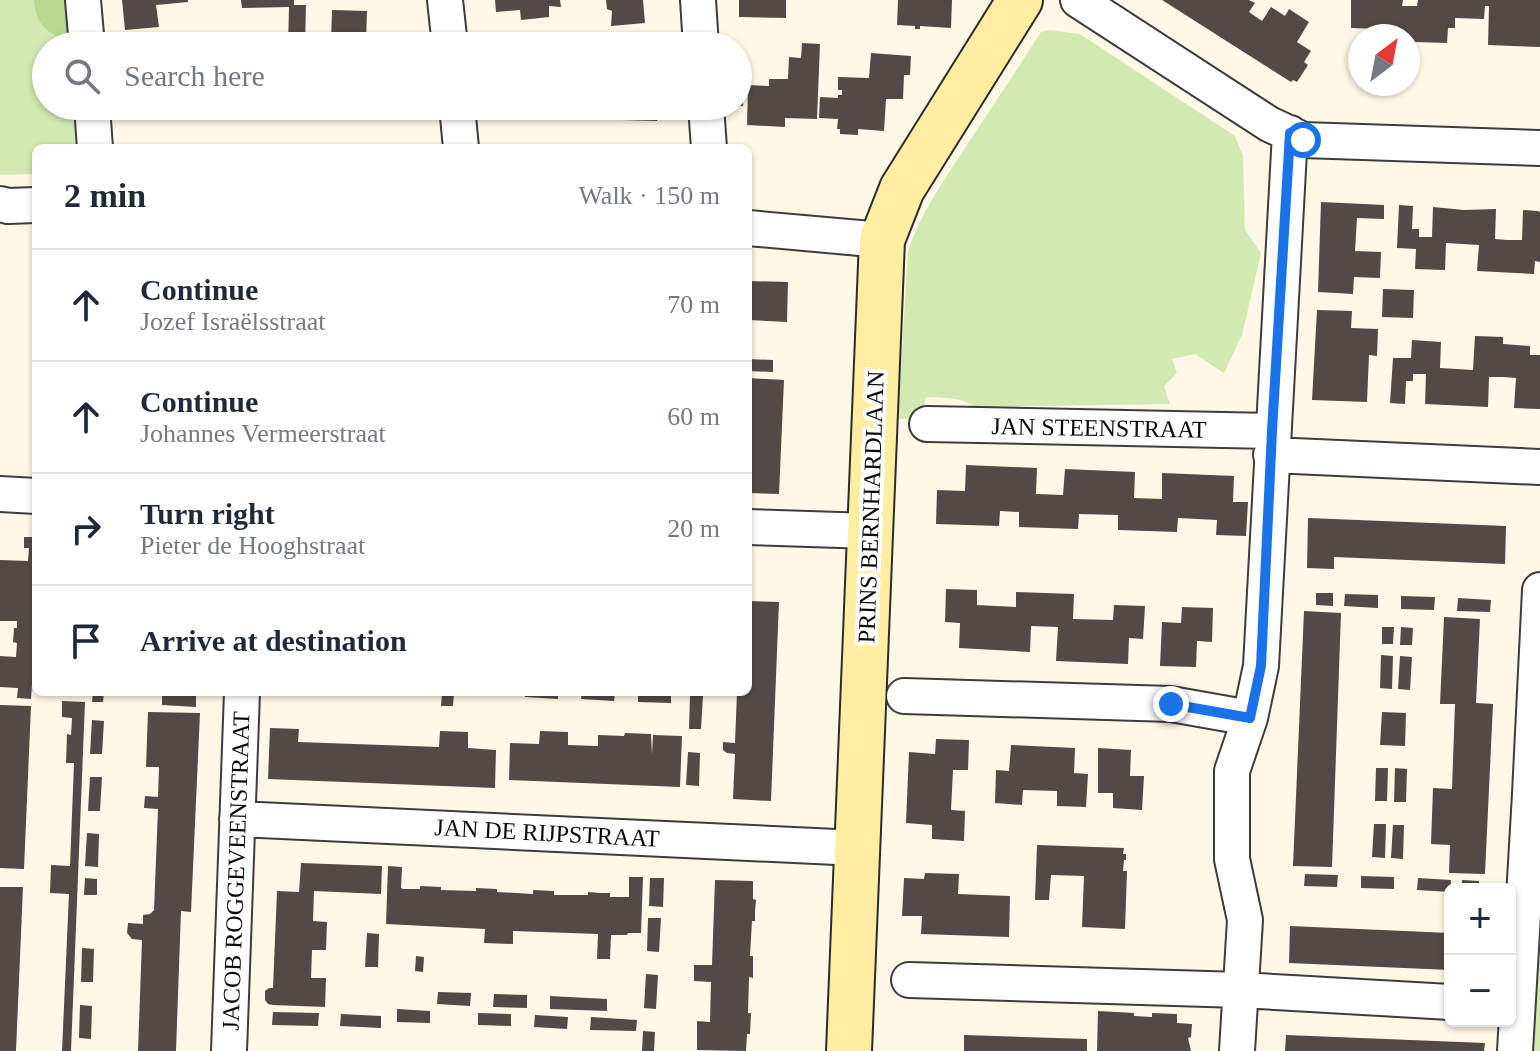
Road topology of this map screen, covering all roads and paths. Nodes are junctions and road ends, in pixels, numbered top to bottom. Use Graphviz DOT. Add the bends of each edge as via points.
graph roads {
  1 [pos="83,0"];
  2 [pos="445,0"];
  3 [pos="698,0"];
  4 [pos="1020,0"];
  5 [pos="1078,0"];
  6 [pos="86,32"];
  7 [pos="448,32"];
  8 [pos="700,32"];
  9 [pos="93,120"];
  10 [pos="458,120"];
  11 [pos="707,120"];
  12 [pos="1290,133"];
  13 [pos="95,144"];
  14 [pos="461,144"];
  15 [pos="709,144"];
  16 [pos="1540,148"];
  17 [pos="0,204"];
  18 [pos="32,205"];
  19 [pos="752,228"];
  20 [pos="882,240"];
  21 [pos="927,424"];
  22 [pos="1272,443"];
  23 [pos="1540,467"];
  24 [pos="0,494"];
  25 [pos="32,496"];
  26 [pos="752,527"];
  27 [pos="871,531"];
  28 [pos="1540,590"];
  29 [pos="242,696"];
  30 [pos="904,696"];
  31 [pos="1250,718"];
  32 [pos="1535,794"];
  33 [pos="237,819"];
  34 [pos="858,848"];
  35 [pos="1516,977"];
  36 [pos="909,980"];
  37 [pos="1241,990"];
  38 [pos="1444,1002"];
  39 [pos="1514,1027"];
  40 [pos="229,1051"];
  41 [pos="849,1051"];
  42 [pos="1237,1051"];
  43 [pos="1515,1051"];
  1 -- 6 [label="street"];
  2 -- 7 [label="street"];
  3 -- 8 [label="street"];
  4 -- 20 [label="street, PRINS BERNHARDLAAN" via="902,189"];
  5 -- 12 [label="street"];
  9 -- 13 [label="street"];
  10 -- 14 [label="street"];
  11 -- 15 [label="street"];
  12 -- 16 [label="street" via="1303,140"];
  12 -- 22 [label="street"];
  17 -- 18 [label="street"];
  19 -- 20 [label="street"];
  20 -- 27 [label="street, PRINS BERNHARDLAAN"];
  21 -- 22 [label="street, JAN STEENSTRAAT"];
  22 -- 23 [label="street, JAN STEENSTRAAT"];
  22 -- 31 [label="street" via="1261,666"];
  24 -- 25 [label="street"];
  26 -- 27 [label="street"];
  27 -- 34 [label="street, PRINS BERNHARDLAAN"];
  28 -- 32 [label="street"];
  29 -- 33 [label="street, JACOB ROGGEVEENSTRAAT"];
  30 -- 31 [label="street" via="1171,704"];
  31 -- 37 [label="street" via="1232,771 1232,859 1245,920"];
  32 -- 35 [label="street"];
  33 -- 34 [label="street, JAN DE RIJPSTRAAT"];
  33 -- 40 [label="street, JACOB ROGGEVEENSTRAAT"];
  34 -- 41 [label="street, PRINS BERNHARDLAAN"];
  36 -- 37 [label="street"];
  37 -- 38 [label="street"];
  37 -- 42 [label="street"];
  39 -- 43 [label="street"];
}
